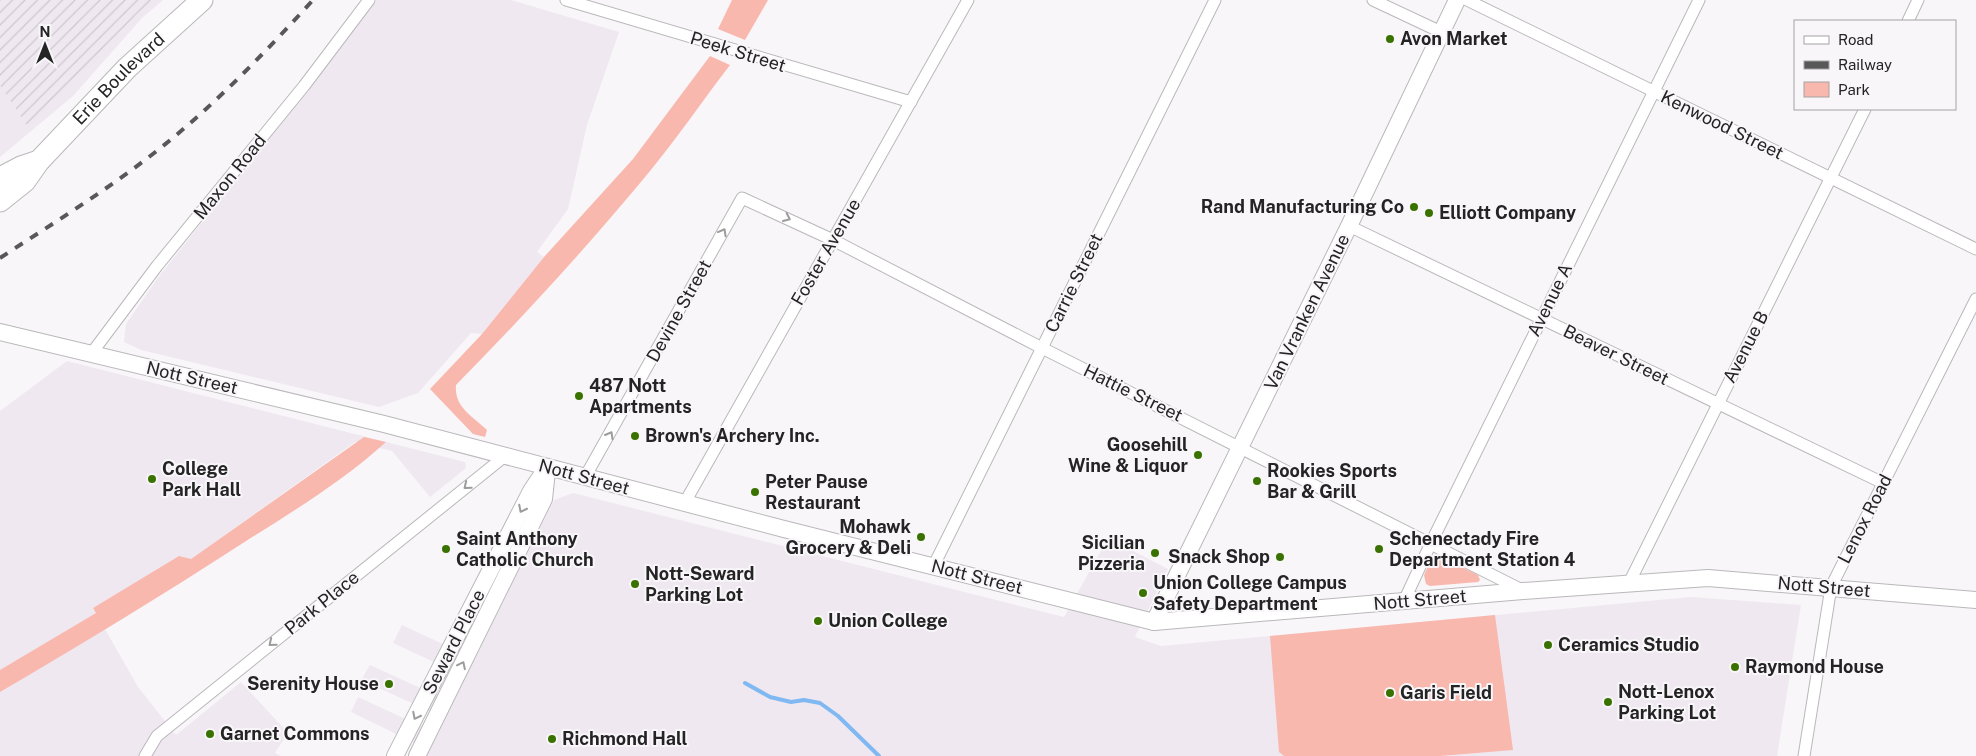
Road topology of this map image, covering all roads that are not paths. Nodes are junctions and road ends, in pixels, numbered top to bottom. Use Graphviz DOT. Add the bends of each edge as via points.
graph roads {
  1 [pos="202,0"];
  2 [pos="370,0"];
  3 [pos="566,0"];
  4 [pos="968,0"];
  5 [pos="1215,0"];
  6 [pos="1373,0"];
  7 [pos="1457,0"];
  8 [pos="1467,0"];
  9 [pos="1698,0"];
  10 [pos="1918,0"];
  11 [pos="1908,20"];
  12 [pos="1441,32"];
  13 [pos="1653,91"];
  14 [pos="911,102"];
  15 [pos="1865,110"];
  16 [pos="39,161"];
  17 [pos="0,178"];
  18 [pos="1831,178"];
  19 [pos="742,198"];
  20 [pos="0,201"];
  21 [pos="1349,226"];
  22 [pos="833,240"];
  23 [pos="1976,249"];
  24 [pos="1976,299"];
  25 [pos="1541,318"];
  26 [pos="0,332"];
  27 [pos="1042,348"];
  28 [pos="91,354"];
  29 [pos="1718,404"];
  30 [pos="1241,447"];
  31 [pos="505,456"];
  32 [pos="547,467"];
  33 [pos="586,477"];
  34 [pos="1883,483"];
  35 [pos="684,504"];
  36 [pos="1431,543"];
  37 [pos="933,567"];
  38 [pos="1628,585"];
  39 [pos="1831,587"];
  40 [pos="1523,591"];
  41 [pos="1976,600"];
  42 [pos="1404,602"];
  43 [pos="1154,622"];
  44 [pos="146,756"];
  45 [pos="395,756"];
  46 [pos="416,756"];
  47 [pos="1804,756"];
  1 -- 16 [label="highway, Erie Boulevard" via="127,68"];
  2 -- 28 [label="street, Maxon Road" via="157,266"];
  3 -- 14 [label="street, Peek Street"];
  4 -- 14 [label="street, Foster Avenue"];
  5 -- 27 [label="street, Carrie Street"];
  6 -- 12 [label="street"];
  7 -- 12 [label="main road, Van Vranken Avenue"];
  8 -- 13 [label="street, Kenwood Street"];
  9 -- 13 [label="street, Avenue A"];
  10 -- 11 [label="street"];
  12 -- 21 [label="main road, Van Vranken Avenue"];
  13 -- 18 [label="street, Kenwood Street"];
  13 -- 25 [label="street, Avenue A"];
  14 -- 22 [label="street, Foster Avenue"];
  15 -- 18 [label="street, Avenue B"];
  16 -- 17 [label="highway, Erie Boulevard"];
  16 -- 20 [label="highway, Erie Boulevard" via="25,180"];
  18 -- 23 [label="street, Kenwood Street"];
  18 -- 29 [label="street, Avenue B"];
  19 -- 22 [label="street, Hattie Street, one-way"];
  33 -- 19 [label="street, Devine Street, one-way"];
  21 -- 25 [label="street, Beaver Street"];
  21 -- 30 [label="main road, Van Vranken Avenue"];
  22 -- 27 [label="street, Hattie Street"];
  22 -- 35 [label="street, Foster Avenue"];
  24 -- 34 [label="street, Lenox Road"];
  25 -- 29 [label="street, Beaver Street"];
  25 -- 36 [label="street, Avenue A"];
  26 -- 28 [label="main road, Nott Street"];
  27 -- 30 [label="street, Hattie Street"];
  27 -- 37 [label="street, Carrie Street"];
  28 -- 31 [label="main road, Nott Street"];
  29 -- 34 [label="street, Beaver Street"];
  29 -- 38 [label="street, Avenue B"];
  30 -- 36 [label="street, Hattie Street"];
  30 -- 43 [label="main road, Van Vranken Avenue"];
  31 -- 32 [label="main road, Nott Street"];
  31 -- 44 [label="street, Park Place, one-way" via="157,736"];
  32 -- 33 [label="main road, Nott Street"];
  32 -- 45 [label="main road, Seward Place, one-way" via="531,491"];
  46 -- 32 [label="main road, Seward Place, one-way" via="544,499"];
  33 -- 35 [label="main road, Nott Street"];
  34 -- 39 [label="street, Lenox Road"];
  35 -- 37 [label="main road, Nott Street"];
  36 -- 40 [label="street, Hattie Street"];
  36 -- 42 [label="street, Avenue A"];
  37 -- 43 [label="main road, Nott Street"];
  38 -- 39 [label="main road, Nott Street" via="1708,578"];
  38 -- 40 [label="main road, Nott Street"];
  39 -- 41 [label="main road, Nott Street"];
  39 -- 47 [label="street, Lenox Road"];
  40 -- 42 [label="main road, Nott Street"];
  42 -- 43 [label="main road, Nott Street"];
}
